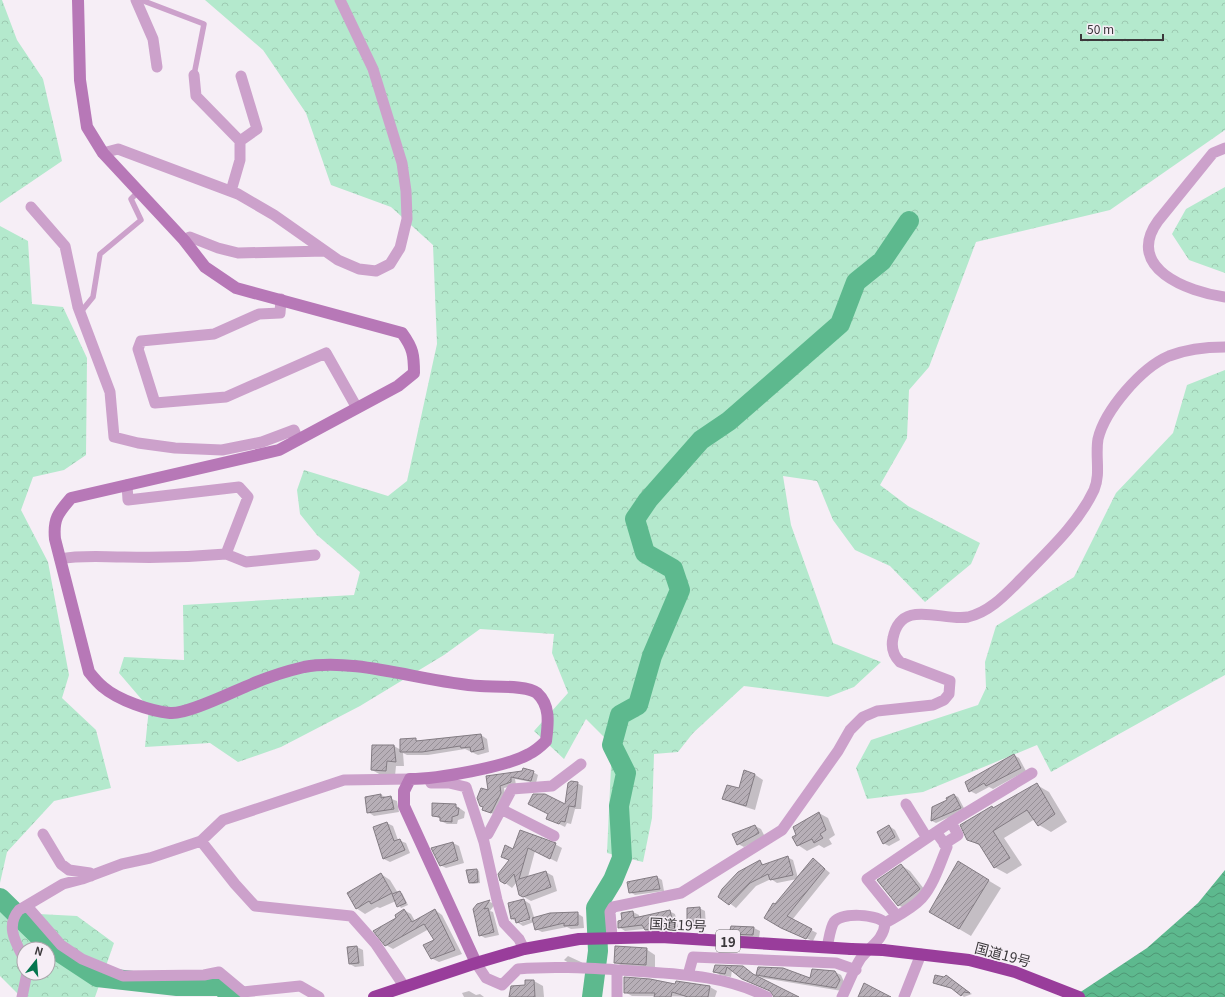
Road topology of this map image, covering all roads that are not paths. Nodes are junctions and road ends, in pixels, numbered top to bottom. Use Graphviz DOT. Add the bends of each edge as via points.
graph roads {
  1 [pos="78,0"];
  2 [pos="136,0"];
  3 [pos="142,0"];
  4 [pos="340,0"];
  5 [pos="157,67"];
  6 [pos="194,75"];
  7 [pos="241,76"];
  8 [pos="240,141"];
  9 [pos="1225,148"];
  10 [pos="103,153"];
  11 [pos="139,191"];
  12 [pos="231,191"];
  13 [pos="31,207"];
  14 [pos="184,240"];
  15 [pos="325,251"];
  16 [pos="1225,297"];
  17 [pos="281,299"];
  18 [pos="80,313"];
  19 [pos="1225,347"];
  20 [pos="357,408"];
  21 [pos="298,440"];
  22 [pos="127,485"];
  23 [pos="226,554"];
  24 [pos="315,555"];
  25 [pos="60,559"];
  26 [pos="581,764"];
  27 [pos="1032,773"];
  28 [pos="410,778"];
  29 [pos="429,779"];
  30 [pos="906,804"];
  31 [pos="501,809"];
  32 [pos="951,822"];
  33 [pos="43,834"];
  34 [pos="482,835"];
  35 [pos="931,835"];
  36 [pos="554,836"];
  37 [pos="201,841"];
  38 [pos="944,844"];
  39 [pos="91,876"];
  40 [pos="27,906"];
  41 [pos="896,916"];
  42 [pos="885,923"];
  43 [pos="608,937"];
  44 [pos="16,942"];
  45 [pos="827,947"];
  46 [pos="524,949"];
  47 [pos="921,954"];
  48 [pos="476,963"];
  49 [pos="617,970"];
  50 [pos="856,970"];
  51 [pos="688,975"];
  52 [pos="25,981"];
  53 [pos="404,986"];
  54 [pos="22,997"];
  55 [pos="318,997"];
  56 [pos="374,997"];
  57 [pos="617,997"];
  58 [pos="767,997"];
  59 [pos="842,997"];
  60 [pos="904,997"];
  61 [pos="1079,997"];
  1 -- 10 [label="street" via="83,110 87,127"];
  2 -- 5 [label="street" via="153,39"];
  3 -- 6 [label="lane" via="204,24"];
  4 -- 15 [label="street" via="373,69 402,163 407,219 400,248 390,264 376,271 360,269 338,260"];
  6 -- 8 [label="street" via="196,96"];
  7 -- 8 [label="street" via="257,129"];
  8 -- 12 [label="street" via="240,160"];
  9 -- 16 [label="street" via="1213,153 1158,221 1148,239 1148,249 1152,261 1170,279 1192,289"];
  10 -- 11 [label="street"];
  10 -- 12 [label="street" via="118,150"];
  11 -- 14 [label="street"];
  11 -- 18 [label="lane" via="131,199 141,220 100,254 93,297"];
  12 -- 15 [label="street" via="274,215"];
  13 -- 18 [label="street" via="66,246"];
  14 -- 15 [label="street" via="190,237 238,253"];
  14 -- 17 [label="street" via="205,267 236,288"];
  17 -- 20 [label="street" via="402,333 408,341 413,349 414,373 398,386"];
  17 -- 20 [label="street" via="280,312 259,314 214,334 141,340 138,350 155,403 226,397 326,353"];
  18 -- 21 [label="street" via="110,392 114,437 168,447 222,450 262,442 294,430"];
  19 -- 43 [label="street" via="1188,350 1168,357 1152,366 1122,396 1100,432 1098,477 1093,491 1054,545 1003,598 985,610 967,617 926,613 910,615 899,623 894,630 892,642 896,658 900,662 950,680 949,694 944,700 933,705 877,711 863,717 850,730 782,830 681,893 613,907 610,912"];
  20 -- 21 [label="street"];
  21 -- 22 [label="street" via="279,450"];
  22 -- 23 [label="street" via="128,500 239,487 248,497"];
  22 -- 25 [label="street" via="71,498 58,513 53,527"];
  23 -- 24 [label="street" via="246,562"];
  23 -- 25 [label="street" via="184,557 77,556"];
  25 -- 29 [label="street" via="89,672 103,687 117,696 149,708 172,714 254,683 321,665 355,667 459,685 521,688 536,692 544,703 548,716 546,741 528,754 512,761"];
  26 -- 31 [label="street" via="552,786 512,789"];
  27 -- 32 [label="street"];
  28 -- 29 [label="street"];
  28 -- 37 [label="street" via="344,780 222,820"];
  28 -- 48 [label="street" via="404,791 404,806"];
  29 -- 34 [label="street" via="431,783 449,783 466,787"];
  30 -- 35 [label="street"];
  31 -- 34 [label="street" via="488,834"];
  31 -- 36 [label="street"];
  32 -- 35 [label="street"];
  32 -- 38 [label="street" via="958,835"];
  33 -- 39 [label="street" via="61,864 70,870 90,873"];
  34 -- 46 [label="street" via="504,923 519,939"];
  35 -- 38 [label="street"];
  35 -- 41 [label="street" via="867,879"];
  37 -- 39 [label="street" via="150,858 122,864"];
  37 -- 53 [label="street" via="255,906 351,916 375,943"];
  38 -- 41 [label="street" via="947,848 938,872 922,898"];
  39 -- 40 [label="street" via="63,884"];
  40 -- 44 [label="street" via="14,916 12,929"];
  40 -- 55 [label="street" via="61,945 82,959 123,976 204,975 218,972 243,992 300,986"];
  41 -- 42 [label="street"];
  42 -- 45 [label="street" via="881,918 870,916 840,917 834,923"];
  42 -- 50 [label="street" via="884,931 874,946 861,958"];
  43 -- 45 [label="highway, 国道19号 / 19" via="661,937"];
  43 -- 46 [label="highway, 国道19号 / 19" via="579,939"];
  45 -- 47 [label="highway, 国道19号 / 19, bridge"];
  46 -- 48 [label="highway, 国道19号 / 19"];
  47 -- 60 [label="street"];
  47 -- 61 [label="highway, 国道19号 / 19" via="969,960 1015,972"];
  48 -- 49 [label="street" via="486,978 502,985 518,969 564,967"];
  48 -- 53 [label="highway, 国道19号 / 19"];
  49 -- 51 [label="street"];
  49 -- 57 [label="street"];
  50 -- 51 [label="street" via="836,963 693,957"];
  50 -- 59 [label="street"];
  51 -- 58 [label="street" via="718,979 750,988"];
  52 -- 54 [label="street"];
  53 -- 56 [label="highway, 国道19号 / 19"];
}
